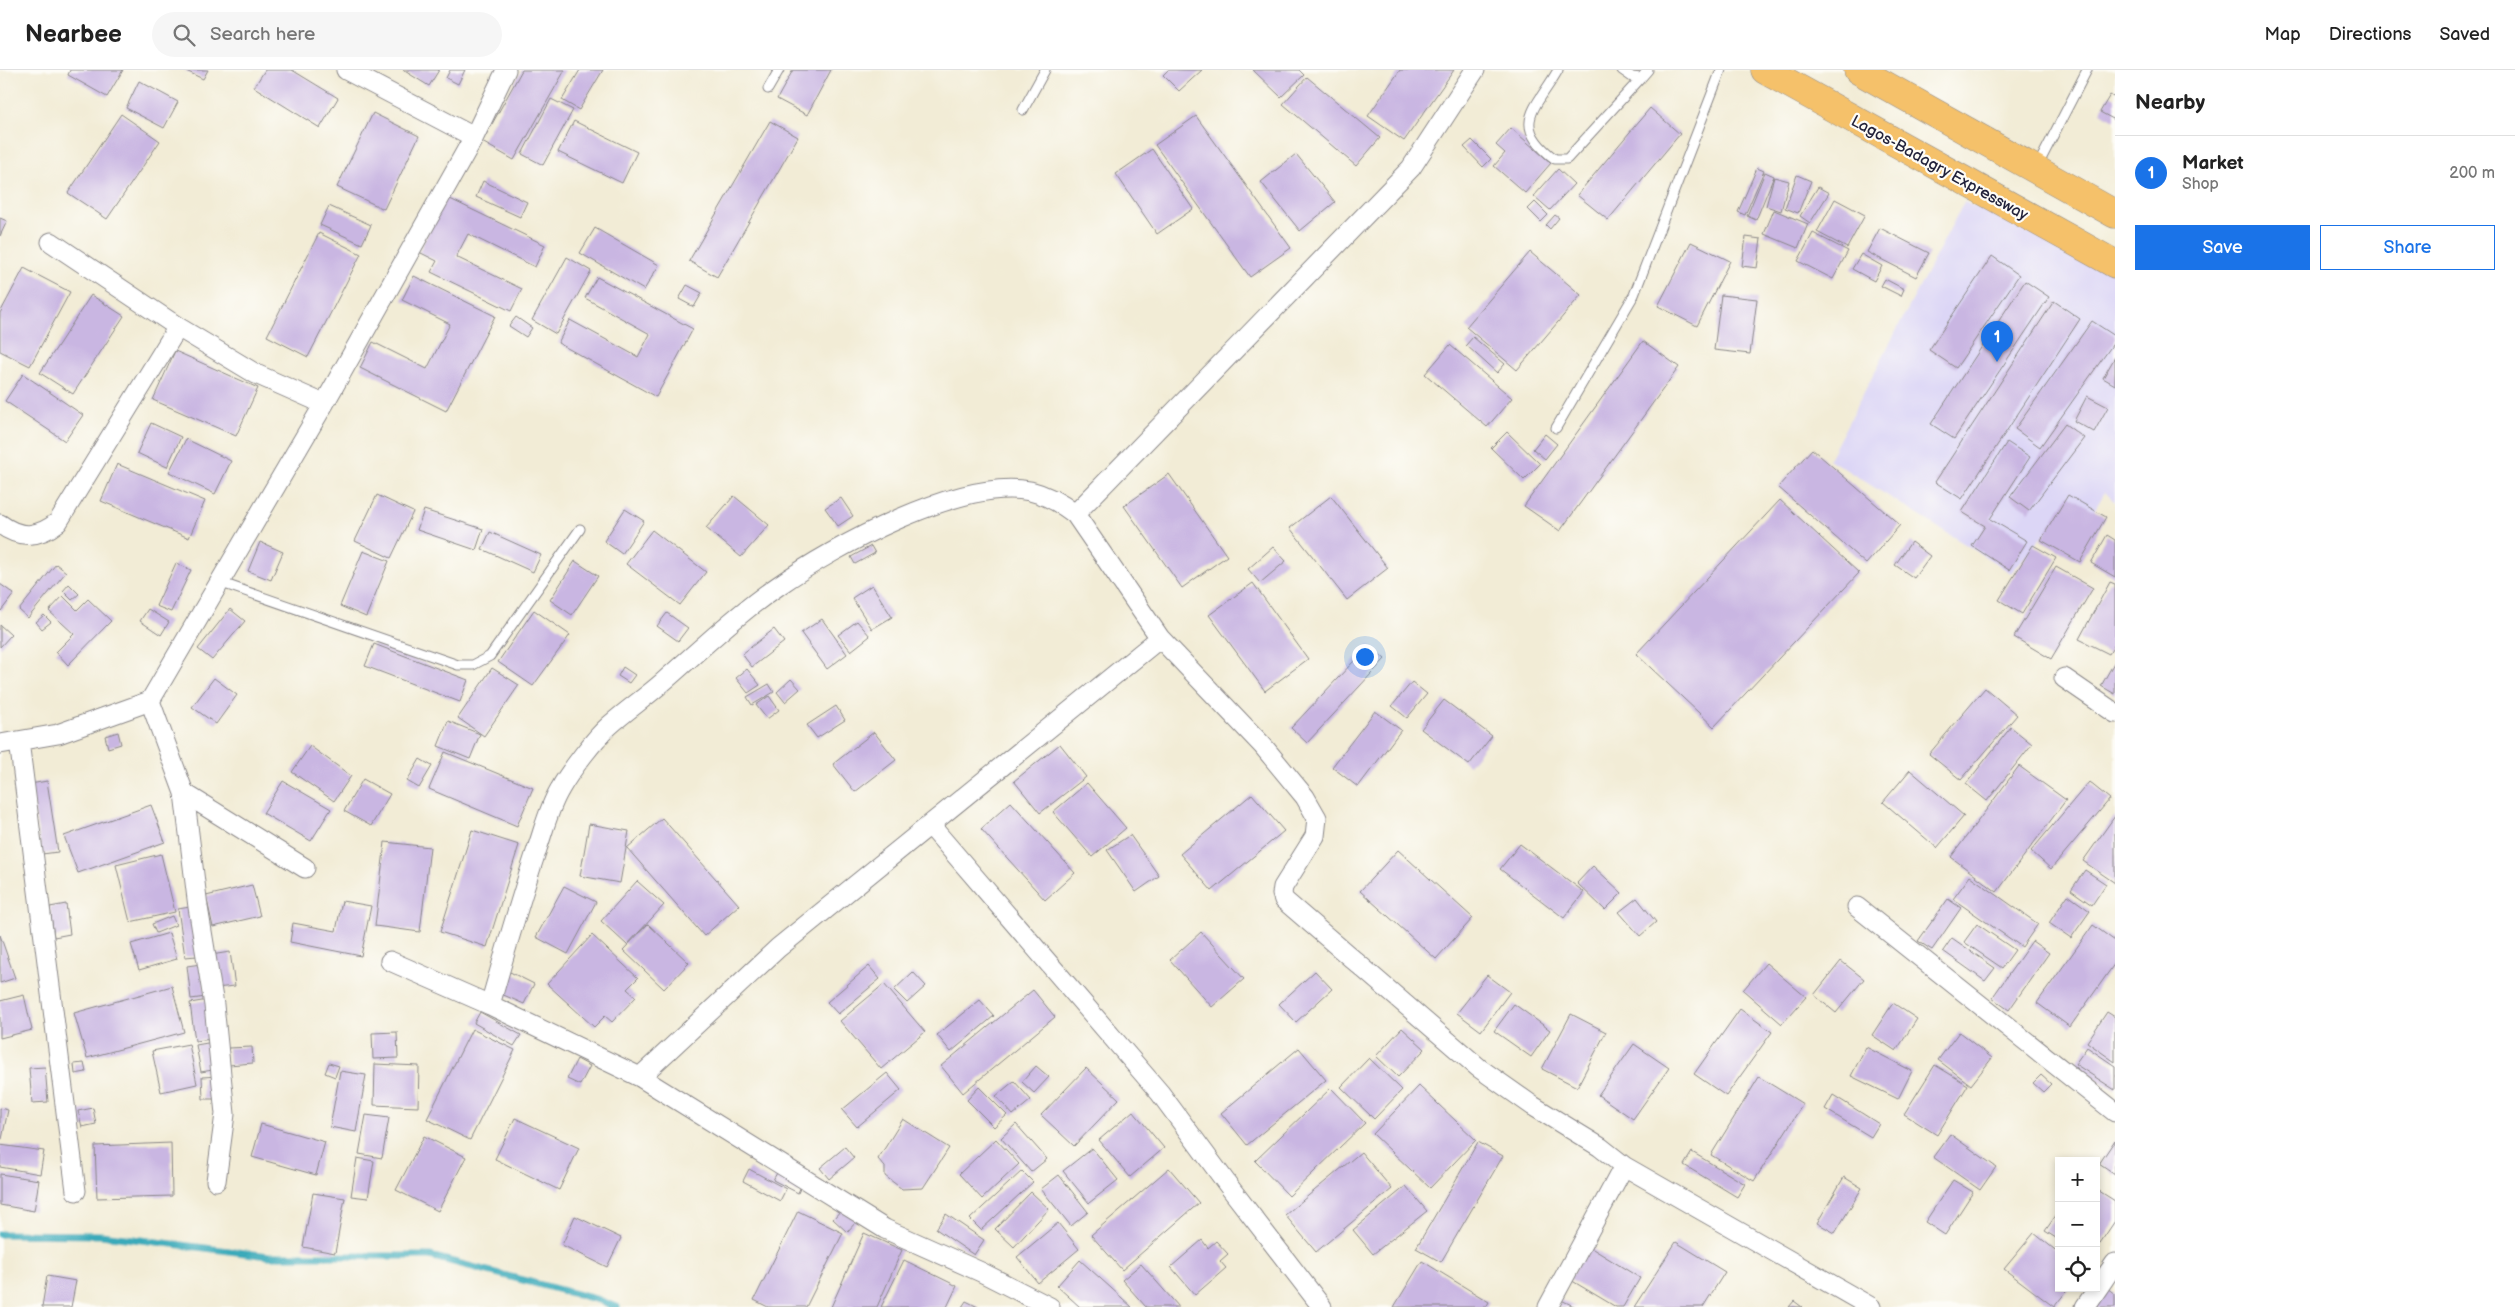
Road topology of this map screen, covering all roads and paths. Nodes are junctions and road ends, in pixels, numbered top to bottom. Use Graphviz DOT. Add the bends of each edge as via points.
graph roads {
  1 [pos="346,70"];
  2 [pos="506,70"];
  3 [pos="779,70"];
  4 [pos="1045,70"];
  5 [pos="1475,70"];
  6 [pos="1558,70"];
  7 [pos="1622,70"];
  8 [pos="1648,70"];
  9 [pos="1721,70"];
  10 [pos="1765,70"];
  11 [pos="1858,70"];
  12 [pos="2087,70"];
  13 [pos="1641,78"];
  14 [pos="768,89"];
  15 [pos="1023,110"];
  16 [pos="474,138"];
  17 [pos="2036,170"];
  18 [pos="2115,214"];
  19 [pos="51,242"];
  20 [pos="2115,264"];
  21 [pos="178,327"];
  22 [pos="324,404"];
  23 [pos="1556,428"];
  24 [pos="1075,514"];
  25 [pos="0,524"];
  26 [pos="580,529"];
  27 [pos="219,582"];
  28 [pos="1160,638"];
  29 [pos="2064,678"];
  30 [pos="150,700"];
  31 [pos="2115,713"];
  32 [pos="19,741"];
  33 [pos="0,744"];
  34 [pos="184,793"];
  35 [pos="930,825"];
  36 [pos="305,868"];
  37 [pos="1857,907"];
  38 [pos="390,961"];
  39 [pos="490,1005"];
  40 [pos="640,1078"];
  41 [pos="2115,1112"];
  42 [pos="1624,1166"];
  43 [pos="216,1181"];
  44 [pos="76,1191"];
  45 [pos="2115,1262"];
  46 [pos="1050,1307"];
  47 [pos="1322,1307"];
  48 [pos="1548,1307"];
  49 [pos="1871,1307"];
  50 [pos="2085,1307"];
  1 -- 16 [label="street"];
  2 -- 16 [label="street"];
  3 -- 14 [label="lane"];
  4 -- 15 [label="lane"];
  5 -- 24 [label="street" via="1411,168"];
  6 -- 13 [label="lane" via="1532,113 1529,128 1533,139 1555,159 1567,159"];
  7 -- 13 [label="lane" via="1632,77"];
  8 -- 13 [label="lane"];
  9 -- 23 [label="lane" via="1634,295"];
  10 -- 20 [label="highway, Lagos-Badagry Expressway"];
  11 -- 17 [label="highway"];
  12 -- 17 [label="lane"];
  16 -- 22 [label="street"];
  17 -- 18 [label="highway"];
  19 -- 21 [label="street"];
  21 -- 22 [label="street" via="256,374"];
  21 -- 25 [label="street" via="58,522 35,535 19,535"];
  22 -- 27 [label="street"];
  24 -- 28 [label="street"];
  24 -- 39 [label="street" via="1062,504 1030,491 1002,489 943,501 884,525 824,558 778,586 723,628 608,726 559,789 523,891"];
  26 -- 27 [label="lane" via="490,656 473,665 458,665"];
  27 -- 30 [label="street"];
  28 -- 35 [label="street"];
  28 -- 42 [label="street" via="1263,746 1305,797 1317,818 1315,836 1283,887 1284,900 1479,1068"];
  29 -- 31 [label="street"];
  30 -- 32 [label="street" via="58,734"];
  30 -- 34 [label="street"];
  32 -- 33 [label="street"];
  32 -- 44 [label="street"];
  34 -- 36 [label="street"];
  34 -- 43 [label="street" via="214,1005 225,1114"];
  35 -- 40 [label="street" via="778,948"];
  35 -- 47 [label="street" via="1160,1093"];
  37 -- 41 [label="street"];
  38 -- 39 [label="street"];
  39 -- 40 [label="street"];
  40 -- 46 [label="street" via="885,1229"];
  42 -- 48 [label="street"];
  42 -- 49 [label="street"];
  45 -- 50 [label="street"];
}
